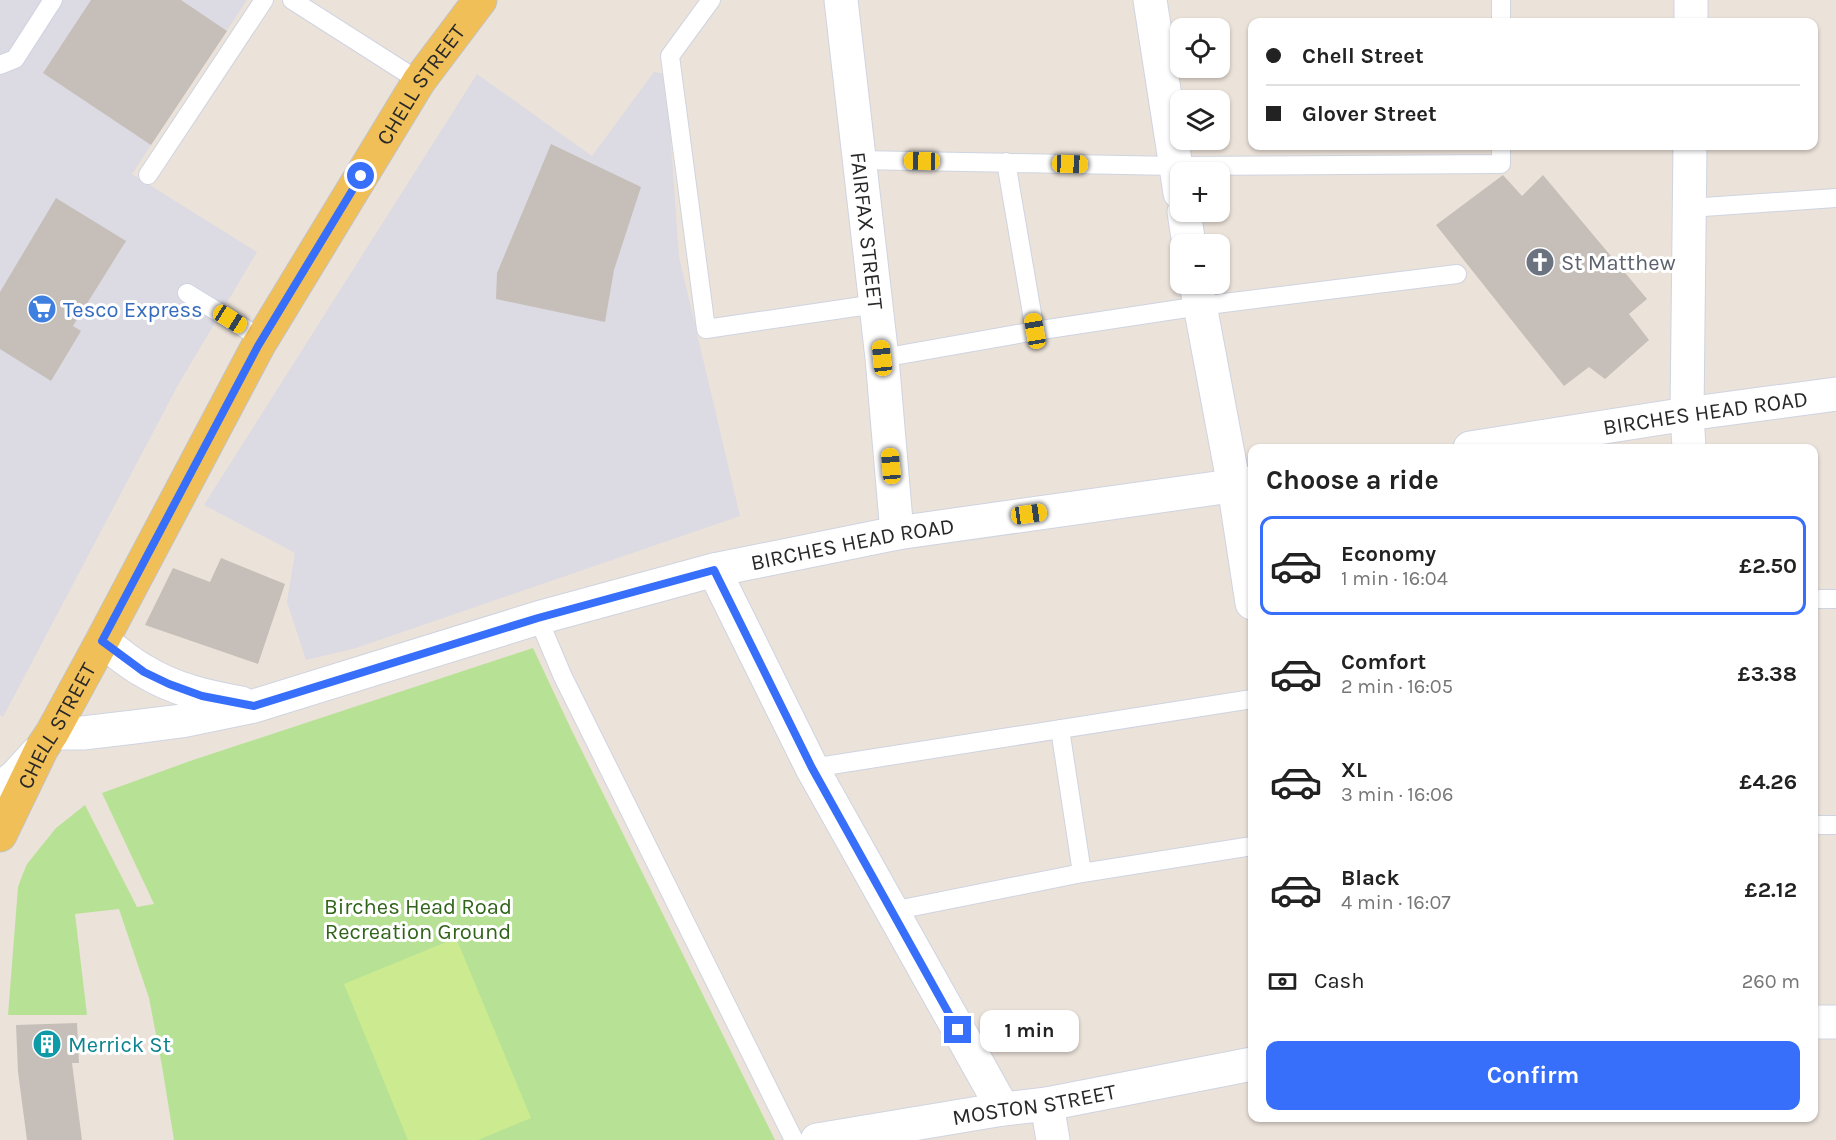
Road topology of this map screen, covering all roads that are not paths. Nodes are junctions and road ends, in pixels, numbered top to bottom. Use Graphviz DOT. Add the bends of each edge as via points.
graph roads {
  1 [pos="53,0"];
  2 [pos="264,0"];
  3 [pos="292,0"];
  4 [pos="480,0"];
  5 [pos="711,0"];
  6 [pos="841,0"];
  7 [pos="1150,0"];
  8 [pos="1502,0"];
  9 [pos="1691,0"];
  10 [pos="1502,18"];
  11 [pos="1690,18"];
  12 [pos="0,65"];
  13 [pos="419,81"];
  14 [pos="1501,150"];
  15 [pos="1690,150"];
  16 [pos="859,160"];
  17 [pos="1006,162"];
  18 [pos="1175,162"];
  19 [pos="148,175"];
  20 [pos="1230,177"];
  21 [pos="1170,179"];
  22 [pos="1836,198"];
  23 [pos="1689,208"];
  24 [pos="1457,274"];
  25 [pos="187,293"];
  26 [pos="1198,295"];
  27 [pos="876,304"];
  28 [pos="1035,331"];
  29 [pos="262,339"];
  30 [pos="882,358"];
  31 [pos="1836,394"];
  32 [pos="1687,414"];
  33 [pos="1496,444"];
  34 [pos="1689,444"];
  35 [pos="1243,484"];
  36 [pos="897,533"];
  37 [pos="1248,550"];
  38 [pos="714,570"];
  39 [pos="1818,599"];
  40 [pos="1836,599"];
  41 [pos="538,618"];
  42 [pos="102,641"];
  43 [pos="1248,700"];
  44 [pos="254,706"];
  45 [pos="1060,729"];
  46 [pos="47,740"];
  47 [pos="812,768"];
  48 [pos="0,789"];
  49 [pos="1818,825"];
  50 [pos="1836,825"];
  51 [pos="0,835"];
  52 [pos="1248,847"];
  53 [pos="1082,873"];
  54 [pos="892,911"];
  55 [pos="1818,1022"];
  56 [pos="1836,1022"];
  57 [pos="1248,1065"];
  58 [pos="1047,1104"];
  59 [pos="1003,1109"];
  60 [pos="794,1140"];
  61 [pos="817,1140"];
  62 [pos="1053,1140"];
  1 -- 12 [label="lane" via="15,59"];
  2 -- 19 [label="lane"];
  3 -- 13 [label="lane"];
  4 -- 13 [label="main road, CHELL STREET"];
  5 -- 27 [label="lane" via="670,56 706,329"];
  6 -- 16 [label="street, FAIRFAX STREET"];
  7 -- 18 [label="street"];
  8 -- 10 [label="lane"];
  9 -- 11 [label="street"];
  13 -- 29 [label="main road, CHELL STREET"];
  14 -- 20 [label="lane" via="1501,164"];
  15 -- 23 [label="street"];
  16 -- 17 [label="lane"];
  16 -- 27 [label="street, FAIRFAX STREET"];
  17 -- 21 [label="lane"];
  17 -- 28 [label="lane"];
  22 -- 23 [label="lane"];
  23 -- 32 [label="street"];
  24 -- 26 [label="lane"];
  25 -- 29 [label="lane"];
  26 -- 28 [label="lane"];
  26 -- 35 [label="street"];
  27 -- 30 [label="street, FAIRFAX STREET"];
  28 -- 30 [label="lane"];
  29 -- 42 [label="main road, CHELL STREET"];
  30 -- 36 [label="street, FAIRFAX STREET"];
  31 -- 32 [label="street, BIRCHES HEAD ROAD"];
  32 -- 33 [label="street, BIRCHES HEAD ROAD"];
  32 -- 34 [label="street"];
  35 -- 36 [label="street, BIRCHES HEAD ROAD"];
  35 -- 37 [label="street"];
  36 -- 38 [label="street, BIRCHES HEAD ROAD"];
  38 -- 41 [label="street, BIRCHES HEAD ROAD"];
  38 -- 47 [label="street"];
  39 -- 40 [label="lane"];
  41 -- 44 [label="street, BIRCHES HEAD ROAD"];
  41 -- 60 [label="lane" via="563,677"];
  42 -- 44 [label="street, BIRCHES HEAD ROAD" via="144,672 169,684 202,696"];
  42 -- 46 [label="main road, CHELL STREET"];
  43 -- 45 [label="lane"];
  44 -- 46 [label="street, BIRCHES HEAD ROAD"];
  45 -- 47 [label="lane"];
  45 -- 53 [label="lane"];
  46 -- 48 [label="street"];
  46 -- 51 [label="main road, CHELL STREET"];
  47 -- 54 [label="street"];
  49 -- 50 [label="lane"];
  52 -- 53 [label="lane"];
  53 -- 54 [label="lane"];
  54 -- 59 [label="street"];
  55 -- 56 [label="street"];
  57 -- 58 [label="street, MOSTON STREET"];
  58 -- 59 [label="street, MOSTON STREET"];
  58 -- 62 [label="street"];
  59 -- 61 [label="street, MOSTON STREET"];
}
